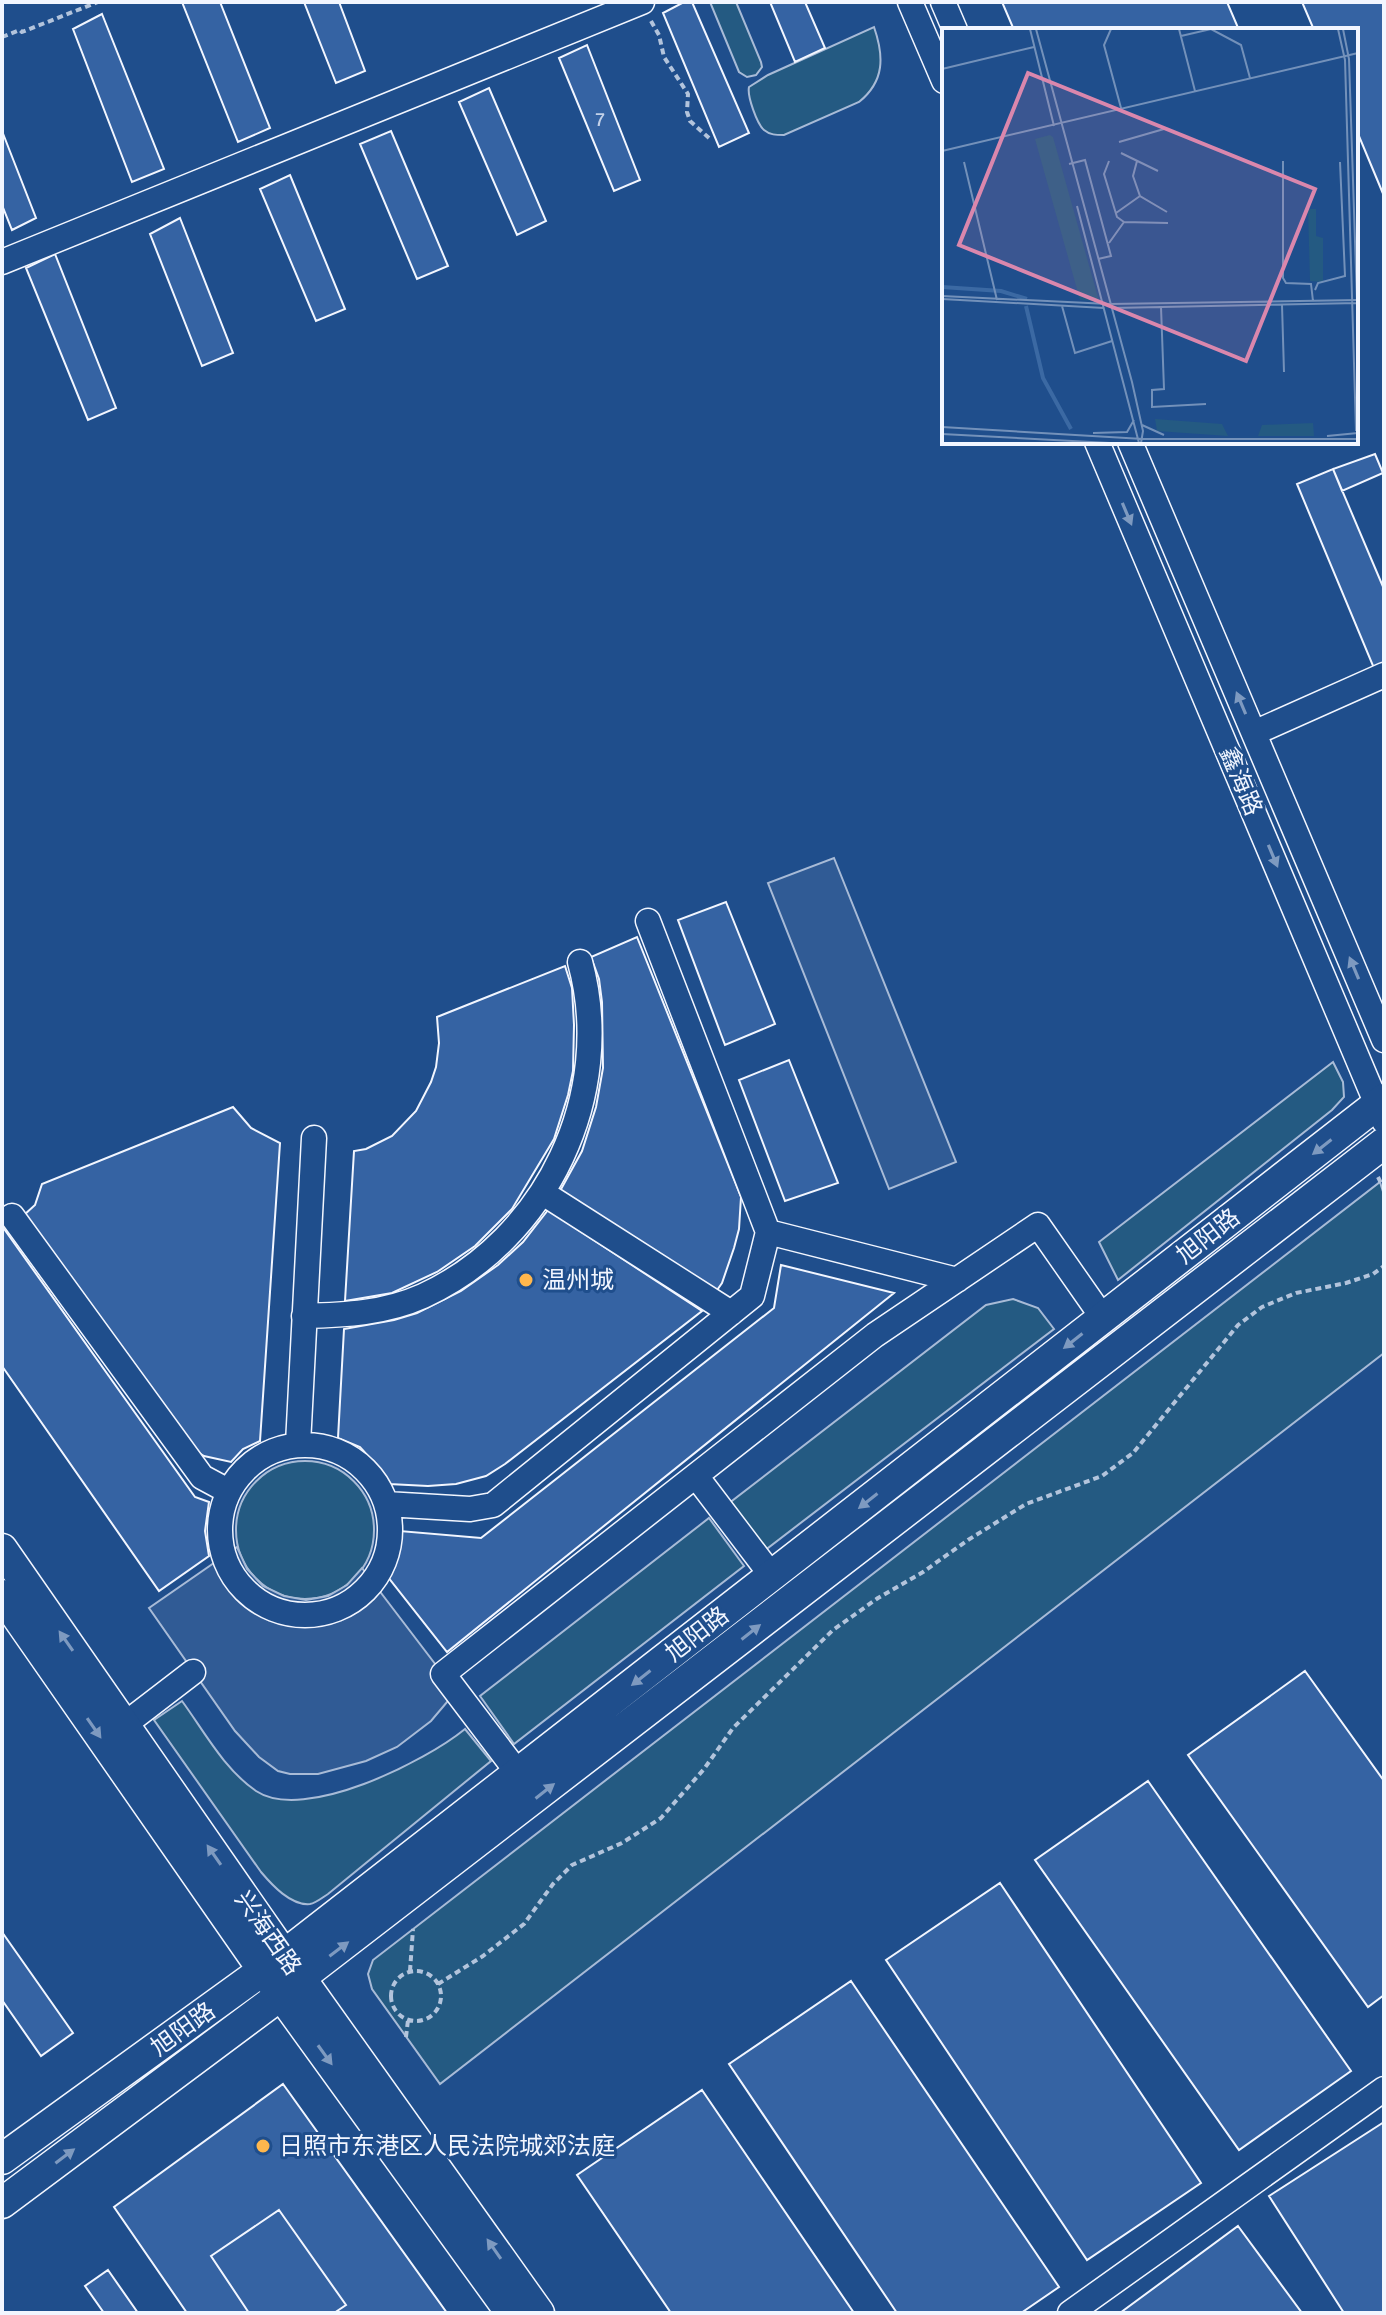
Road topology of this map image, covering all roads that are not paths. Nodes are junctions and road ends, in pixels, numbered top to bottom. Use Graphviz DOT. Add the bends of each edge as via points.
graph roads {
  1 [pos="641,2"];
  2 [pos="910,2"];
  3 [pos="943,2"];
  4 [pos="954,28"];
  5 [pos="942,76"];
  6 [pos="2,262"];
  7 [pos="1098,444"];
  8 [pos="1131,444"];
  9 [pos="1384,675"];
  10 [pos="1254,733"];
  11 [pos="648,921"];
  12 [pos="580,962"];
  13 [pos="1384,1040"];
  14 [pos="1382,1108"];
  15 [pos="314,1138"];
  16 [pos="1384,1143"];
  17 [pos="543,1193"];
  18 [pos="12,1216"];
  19 [pos="768,1232"];
  20 [pos="957,1280"];
  21 [pos="731,1313"];
  22 [pos="304,1316"];
  23 [pos="1103,1318"];
  24 [pos="298,1444"];
  25 [pos="696,1476"];
  26 [pos="228,1491"];
  27 [pos="386,1504"];
  28 [pos="2,1549"];
  29 [pos="772,1576"];
  30 [pos="2,1595"];
  31 [pos="193,1672"];
  32 [pos="124,1725"];
  33 [pos="518,1773"];
  34 [pos="282,1975"];
  35 [pos="1384,2089"];
  36 [pos="2,2159"];
  37 [pos="2,2203"];
  38 [pos="511,2313"];
  39 [pos="539,2313"];
  40 [pos="1070,2313"];
  1 -- 6 [label="street"];
  2 -- 5 [label="street"];
  3 -- 4 [label="street"];
  7 -- 14 [label="street, 鑫海路, one-way"];
  10 -- 8 [label="street, 鑫海路, one-way"];
  9 -- 10 [label="street"];
  13 -- 10 [label="street, 鑫海路, one-way"];
  11 -- 19 [label="street"];
  12 -- 17 [label="street" via="590,1038 583,1099"];
  14 -- 23 [label="main road, 旭阳路, one-way"];
  15 -- 22 [label="street"];
  34 -- 16 [label="main road, 旭阳路, one-way"];
  17 -- 21 [label="street"];
  17 -- 22 [label="street" via="498,1248 422,1297 369,1312"];
  18 -- 26 [label="street" via="202,1477"];
  19 -- 20 [label="street"];
  19 -- 21 [label="street" via="752,1296"];
  20 -- 23 [label="street" via="1038,1225"];
  20 -- 25 [label="street" via="875,1335"];
  21 -- 27 [label="street" via="493,1505 470,1509"];
  22 -- 24 [label="street"];
  23 -- 29 [label="main road, 旭阳路, one-way"];
  24 -- 26 [label="street" via="258,1459"];
  24 -- 27 [label="street" via="327,1447 353,1459 374,1480"];
  25 -- 29 [label="street"];
  25 -- 33 [label="street" via="443,1674"];
  26 -- 27 [label="street" via="220,1519 221,1548 232,1575 251,1597 275,1610 302,1615 329,1612 373,1582 390,1531"];
  32 -- 28 [label="main road, 兴海西路, one-way"];
  29 -- 33 [label="main road, 旭阳路, one-way"];
  30 -- 34 [label="main road, 兴海西路, one-way"];
  31 -- 32 [label="street"];
  34 -- 32 [label="main road, 兴海西路, one-way"];
  33 -- 34 [label="main road, 旭阳路"];
  34 -- 36 [label="main road, 旭阳路"];
  37 -- 34 [label="main road, 旭阳路, one-way"];
  34 -- 38 [label="main road, 兴海西路, one-way"];
  39 -- 34 [label="main road, 兴海西路, one-way"];
  35 -- 40 [label="street"];
}
